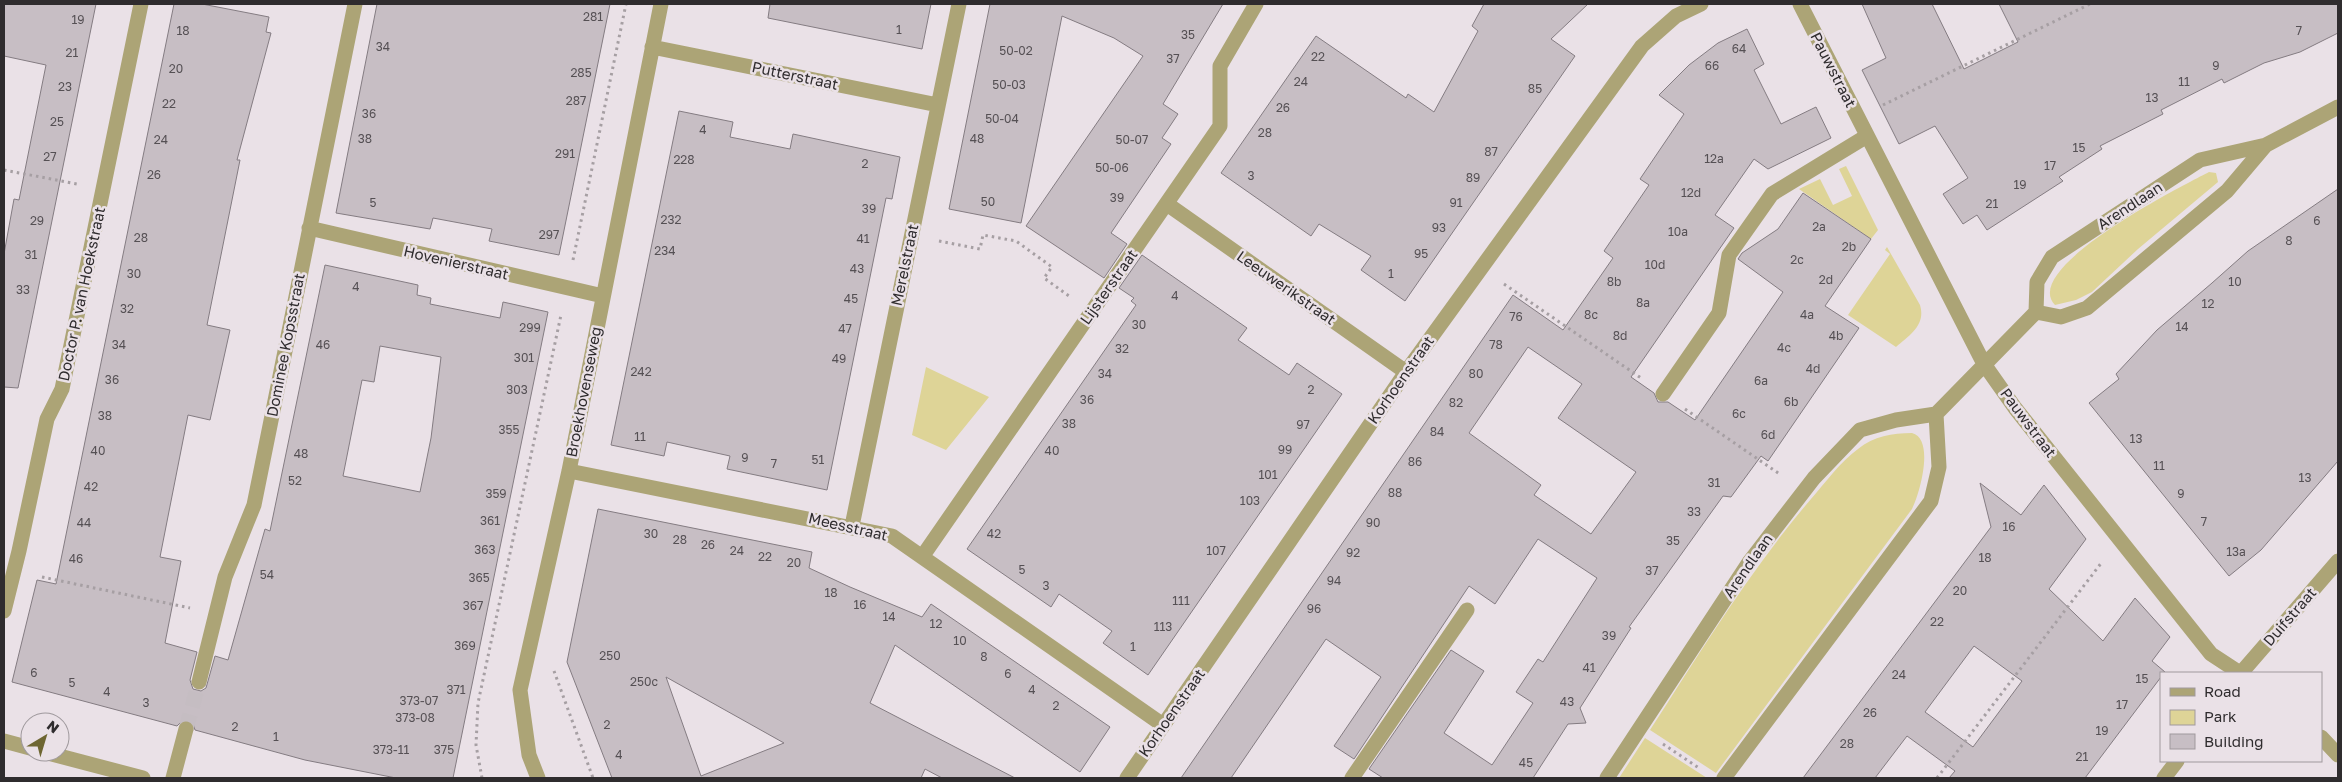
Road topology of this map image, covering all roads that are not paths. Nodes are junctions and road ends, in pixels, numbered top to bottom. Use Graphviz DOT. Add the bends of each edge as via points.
graph roads {
  1 [pos="141,4"];
  2 [pos="355,4"];
  3 [pos="661,4"];
  4 [pos="960,4"];
  5 [pos="1256,4"];
  6 [pos="1701,4"];
  7 [pos="1800,4"];
  8 [pos="652,48"];
  9 [pos="938,105"];
  10 [pos="2338,107"];
  11 [pos="1867,136"];
  12 [pos="2266,145"];
  13 [pos="1167,204"];
  14 [pos="309,228"];
  15 [pos="604,296"];
  16 [pos="2036,312"];
  17 [pos="1984,364"];
  18 [pos="1406,372"];
  19 [pos="1663,394"];
  20 [pos="1936,414"];
  21 [pos="569,471"];
  22 [pos="852,526"];
  23 [pos="922,556"];
  24 [pos="2338,561"];
  25 [pos="1467,610"];
  26 [pos="4,611"];
  27 [pos="2239,672"];
  28 [pos="2242,672"];
  29 [pos="199,682"];
  30 [pos="1163,725"];
  31 [pos="186,729"];
  32 [pos="2322,738"];
  33 [pos="4,741"];
  34 [pos="20,745"];
  35 [pos="2338,755"];
  36 [pos="70,759"];
  37 [pos="2176,762"];
  38 [pos="143,778"];
  39 [pos="173,778"];
  40 [pos="538,778"];
  41 [pos="1126,778"];
  42 [pos="1352,778"];
  43 [pos="1607,778"];
  44 [pos="1724,778"];
  45 [pos="2164,778"];
  1 -- 26 [label="street, Doctor P. van Hoekstraat" via="62,389 47,419"];
  2 -- 14 [label="street, Dominee Kopsstraat"];
  3 -- 8 [label="street, Broekhovenseweg"];
  4 -- 9 [label="street, Merelstraat"];
  5 -- 13 [label="street, Lijsterstraat" via="1220,66 1220,126"];
  6 -- 18 [label="street, Korhoenstraat" via="1676,16 1642,46"];
  7 -- 11 [label="street, Pauwstraat"];
  8 -- 9 [label="street, Putterstraat"];
  8 -- 15 [label="street, Broekhovenseweg"];
  9 -- 22 [label="street, Merelstraat"];
  10 -- 12 [label="street, Arendlaan"];
  11 -- 17 [label="street, Pauwstraat"];
  11 -- 19 [label="street" via="1772,194 1729,255 1719,313"];
  12 -- 16 [label="street, Arendlaan" via="2227,191 2087,308 2061,317"];
  12 -- 16 [label="street, Arendlaan" via="2200,160 2052,257 2037,282"];
  13 -- 18 [label="street, Leeuwerikstraat"];
  13 -- 23 [label="street, Lijsterstraat"];
  14 -- 15 [label="street, Hovenierstraat"];
  14 -- 29 [label="street, Dominee Kopsstraat" via="254,505 225,577"];
  15 -- 21 [label="street, Broekhovenseweg"];
  16 -- 17 [label="street"];
  17 -- 20 [label="street"];
  17 -- 27 [label="street, Pauwstraat" via="2015,408 2211,654"];
  18 -- 30 [label="street, Korhoenstraat"];
  20 -- 43 [label="street, Arendlaan" via="1860,430 1814,478 1750,561"];
  20 -- 44 [label="street" via="1940,467 1931,501"];
  21 -- 22 [label="street, Meesstraat"];
  21 -- 40 [label="street, Broekhovenseweg" via="520,690 528,755"];
  22 -- 23 [label="street, Meesstraat" via="892,536"];
  23 -- 30 [label="street, Meesstraat"];
  24 -- 28 [label="street, Duifstraat"];
  25 -- 42 [label="street"];
  30 -- 41 [label="street, Korhoenstraat"];
  31 -- 39 [label="street"];
  32 -- 35 [label="street"];
  33 -- 34 [label="street"];
  36 -- 38 [label="street"];
  37 -- 45 [label="street"];
}
